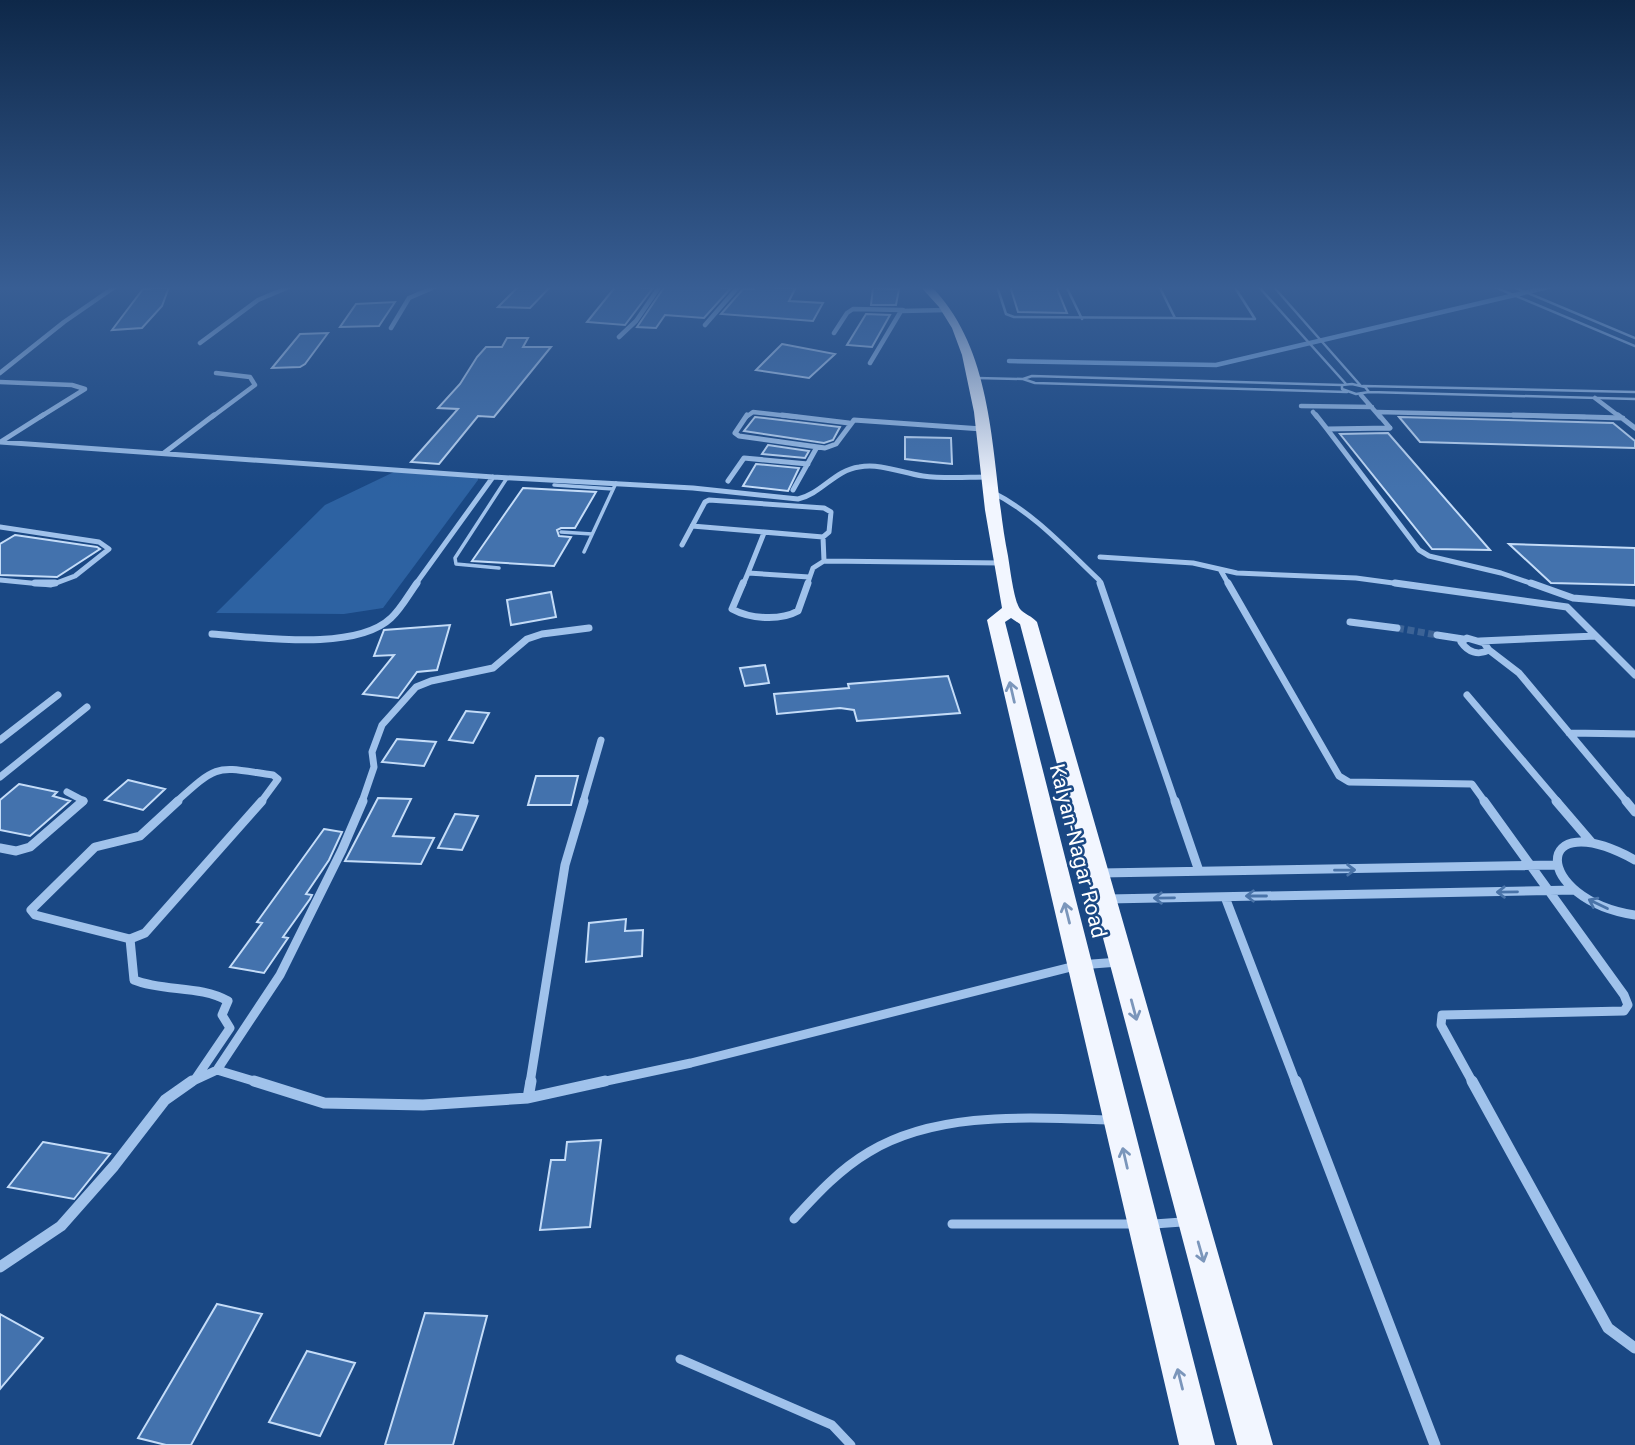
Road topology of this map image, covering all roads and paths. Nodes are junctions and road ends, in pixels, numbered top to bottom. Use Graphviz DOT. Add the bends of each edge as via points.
graph roads {
  1 [pos="26,353"];
  2 [pos="876,353"];
  3 [pos="967,353"];
  4 [pos="1318,353"];
  5 [pos="1333,353"];
  6 [pos="870,363"];
  7 [pos="0,373"];
  8 [pos="216,373"];
  9 [pos="973,378"];
  10 [pos="1023,379"];
  11 [pos="0,382"];
  12 [pos="1344,385"];
  13 [pos="1362,386"];
  14 [pos="1347,392"];
  15 [pos="1369,392"];
  16 [pos="1635,393"];
  17 [pos="1361,395"];
  18 [pos="1595,398"];
  19 [pos="1635,399"];
  20 [pos="1301,406"];
  21 [pos="1372,407"];
  22 [pos="1313,412"];
  23 [pos="1377,412"];
  24 [pos="1623,418"];
  25 [pos="849,423"];
  26 [pos="1635,428"];
  27 [pos="982,429"];
  28 [pos="1327,429"];
  29 [pos="0,442"];
  30 [pos="817,447"];
  31 [pos="164,454"];
  32 [pos="808,464"];
  33 [pos="493,477"];
  34 [pos="506,478"];
  35 [pos="728,481"];
  36 [pos="988,484"];
  37 [pos="554,485"];
  38 [pos="614,486"];
  39 [pos="793,490"];
  40 [pos="692,526"];
  41 [pos="0,527"];
  42 [pos="9,528"];
  43 [pos="561,532"];
  44 [pos="764,533"];
  45 [pos="0,534"];
  46 [pos="592,534"];
  47 [pos="823,537"];
  48 [pos="682,545"];
  49 [pos="584,551"];
  50 [pos="1100,557"];
  51 [pos="824,561"];
  52 [pos="1001,563"];
  53 [pos="499,568"];
  54 [pos="1221,571"];
  55 [pos="748,573"];
  56 [pos="809,577"];
  57 [pos="0,579"];
  58 [pos="1635,603"];
  59 [pos="1011,610"];
  60 [pos="1350,622"];
  61 [pos="589,628"];
  62 [pos="1397,628"];
  63 [pos="212,634"];
  64 [pos="1437,635"];
  65 [pos="1596,636"];
  66 [pos="1464,639"];
  67 [pos="1480,641"];
  68 [pos="1489,650"];
  69 [pos="1635,674"];
  70 [pos="58,695"];
  71 [pos="1467,695"];
  72 [pos="87,706"];
  73 [pos="1569,733"];
  74 [pos="1635,734"];
  75 [pos="0,740"];
  76 [pos="601,740"];
  77 [pos="0,777"];
  78 [pos="67,792"];
  79 [pos="1635,811"];
  80 [pos="1591,842"];
  81 [pos="0,848"];
  82 [pos="1635,860"];
  83 [pos="1557,865"];
  84 [pos="1530,866"];
  85 [pos="1199,871"];
  86 [pos="1100,886"];
  87 [pos="1575,890"];
  88 [pos="1548,891"];
  89 [pos="1225,897"];
  90 [pos="1635,915"];
  91 [pos="130,939"];
  92 [pos="1121,962"];
  93 [pos="1079,965"];
  94 [pos="217,1070"];
  95 [pos="195,1079"];
  96 [pos="528,1098"];
  97 [pos="1116,1120"];
  98 [pos="794,1219"];
  99 [pos="1193,1221"];
  100 [pos="952,1224"];
  101 [pos="1141,1224"];
  102 [pos="0,1267"];
  103 [pos="1635,1348"];
  104 [pos="680,1359"];
  105 [pos="851,1445"];
  106 [pos="1197,1445"];
  107 [pos="1255,1445"];
  108 [pos="1435,1445"];
  1 -- 7 [label="street"];
  2 -- 6 [label="street"];
  3 -- 9 [label="highway"];
  4 -- 12 [label="lane"];
  5 -- 13 [label="lane"];
  8 -- 31 [label="street" via="250,377 255,385"];
  9 -- 10 [label="lane"];
  9 -- 27 [label="highway"];
  10 -- 12 [label="lane"];
  10 -- 14 [label="lane" via="1035,383"];
  11 -- 29 [label="street" via="85,389"];
  12 -- 13 [label="lane"];
  12 -- 14 [label="lane"];
  13 -- 15 [label="lane"];
  13 -- 16 [label="lane"];
  14 -- 17 [label="lane"];
  15 -- 17 [label="lane"];
  15 -- 18 [label="lane"];
  17 -- 21 [label="street"];
  18 -- 19 [label="lane"];
  18 -- 24 [label="street"];
  20 -- 21 [label="street"];
  21 -- 23 [label="street"];
  22 -- 28 [label="street"];
  23 -- 24 [label="street"];
  23 -- 28 [label="street" via="1390,428"];
  24 -- 26 [label="street"];
  25 -- 27 [label="street" via="861,420"];
  25 -- 30 [label="street" via="833,446"];
  25 -- 30 [label="street" via="753,412 735,433"];
  27 -- 36 [label="highway"];
  28 -- 58 [label="street" via="1419,550 1429,556 1501,573 1573,598"];
  29 -- 31 [label="street"];
  30 -- 32 [label="street"];
  31 -- 33 [label="street"];
  32 -- 35 [label="street" via="744,458"];
  32 -- 39 [label="street"];
  33 -- 34 [label="street"];
  33 -- 63 [label="street" via="391,619 378,628 335,639"];
  34 -- 38 [label="street"];
  34 -- 53 [label="lane" via="455,558 456,564"];
  36 -- 38 [label="street" via="864,466 848,469 807,498 798,499 693,488"];
  36 -- 52 [label="highway"];
  36 -- 85 [label="street" via="1099,580"];
  37 -- 38 [label="lane"];
  38 -- 46 [label="lane"];
  40 -- 44 [label="street"];
  40 -- 47 [label="street" via="705,502 723,499 829,509 829,532"];
  40 -- 48 [label="street"];
  41 -- 42 [label="street"];
  42 -- 45 [label="street"];
  42 -- 57 [label="street" via="99,542 109,549 75,576 51,585"];
  43 -- 46 [label="lane"];
  44 -- 47 [label="street"];
  44 -- 55 [label="street"];
  46 -- 49 [label="lane"];
  47 -- 51 [label="street"];
  50 -- 54 [label="street" via="1194,563"];
  51 -- 52 [label="street"];
  51 -- 56 [label="street" via="816,564"];
  52 -- 59 [label="highway"];
  54 -- 65 [label="street" via="1356,578 1567,607"];
  54 -- 84 [label="street" via="1339,776 1349,782 1472,784"];
  55 -- 56 [label="street"];
  55 -- 56 [label="street" via="732,606 734,611 786,618 799,611"];
  59 -- 86 [label="highway" via="1028,622"];
  93 -- 59 [label="highway, Kalyan-Nagar Road, one-way" via="996,620"];
  60 -- 62 [label="street"];
  61 -- 94 [label="street" via="527,639 493,668 416,687 382,725 372,752 369,785 341,850 280,975"];
  64 -- 66 [label="street"];
  65 -- 67 [label="street"];
  65 -- 69 [label="street"];
  66 -- 67 [label="street"];
  66 -- 68 [label="street" via="1461,642 1467,650 1481,654"];
  67 -- 68 [label="street"];
  68 -- 73 [label="street" via="1519,673"];
  70 -- 75 [label="street"];
  71 -- 80 [label="street"];
  72 -- 77 [label="street"];
  73 -- 74 [label="street"];
  73 -- 79 [label="street"];
  76 -- 96 [label="street" via="565,865"];
  78 -- 81 [label="street" via="84,801 30,847 16,851"];
  80 -- 82 [label="street"];
  80 -- 83 [label="street" via="1565,845 1558,852"];
  83 -- 84 [label="street"];
  83 -- 87 [label="street"];
  85 -- 84 [label="street, one-way"];
  84 -- 88 [label="street"];
  85 -- 86 [label="street"];
  89 -- 86 [label="street, one-way"];
  86 -- 92 [label="highway"];
  87 -- 88 [label="street"];
  90 -- 87 [label="street, one-way" via="1596,904"];
  88 -- 89 [label="street, one-way"];
  88 -- 103 [label="street" via="1624,995 1628,1005 1624,1011 1450,1013 1442,1015 1441,1025 1608,1328"];
  89 -- 108 [label="street"];
  91 -- 91 [label="street" via="155,924 278,779 215,769 140,836 95,846 31,910 35,915"];
  91 -- 95 [label="street" via="134,980 153,988 218,995 228,1002 222,1015 230,1028"];
  92 -- 93 [label="street"];
  92 -- 99 [label="highway, one-way"];
  93 -- 96 [label="street" via="691,1063"];
  93 -- 97 [label="highway, Kalyan-Nagar Road"];
  94 -- 95 [label="street"];
  94 -- 96 [label="street" via="324,1103 423,1105"];
  95 -- 102 [label="street" via="165,1100 61,1226"];
  97 -- 98 [label="lane" via="998,1119 935,1127 882,1144 823,1186"];
  101 -- 97 [label="highway, Kalyan-Nagar Road, one-way"];
  99 -- 101 [label="lane"];
  99 -- 107 [label="highway, one-way"];
  100 -- 101 [label="lane"];
  106 -- 101 [label="highway, Kalyan-Nagar Road, one-way"];
  104 -- 105 [label="lane" via="832,1425"];
}
